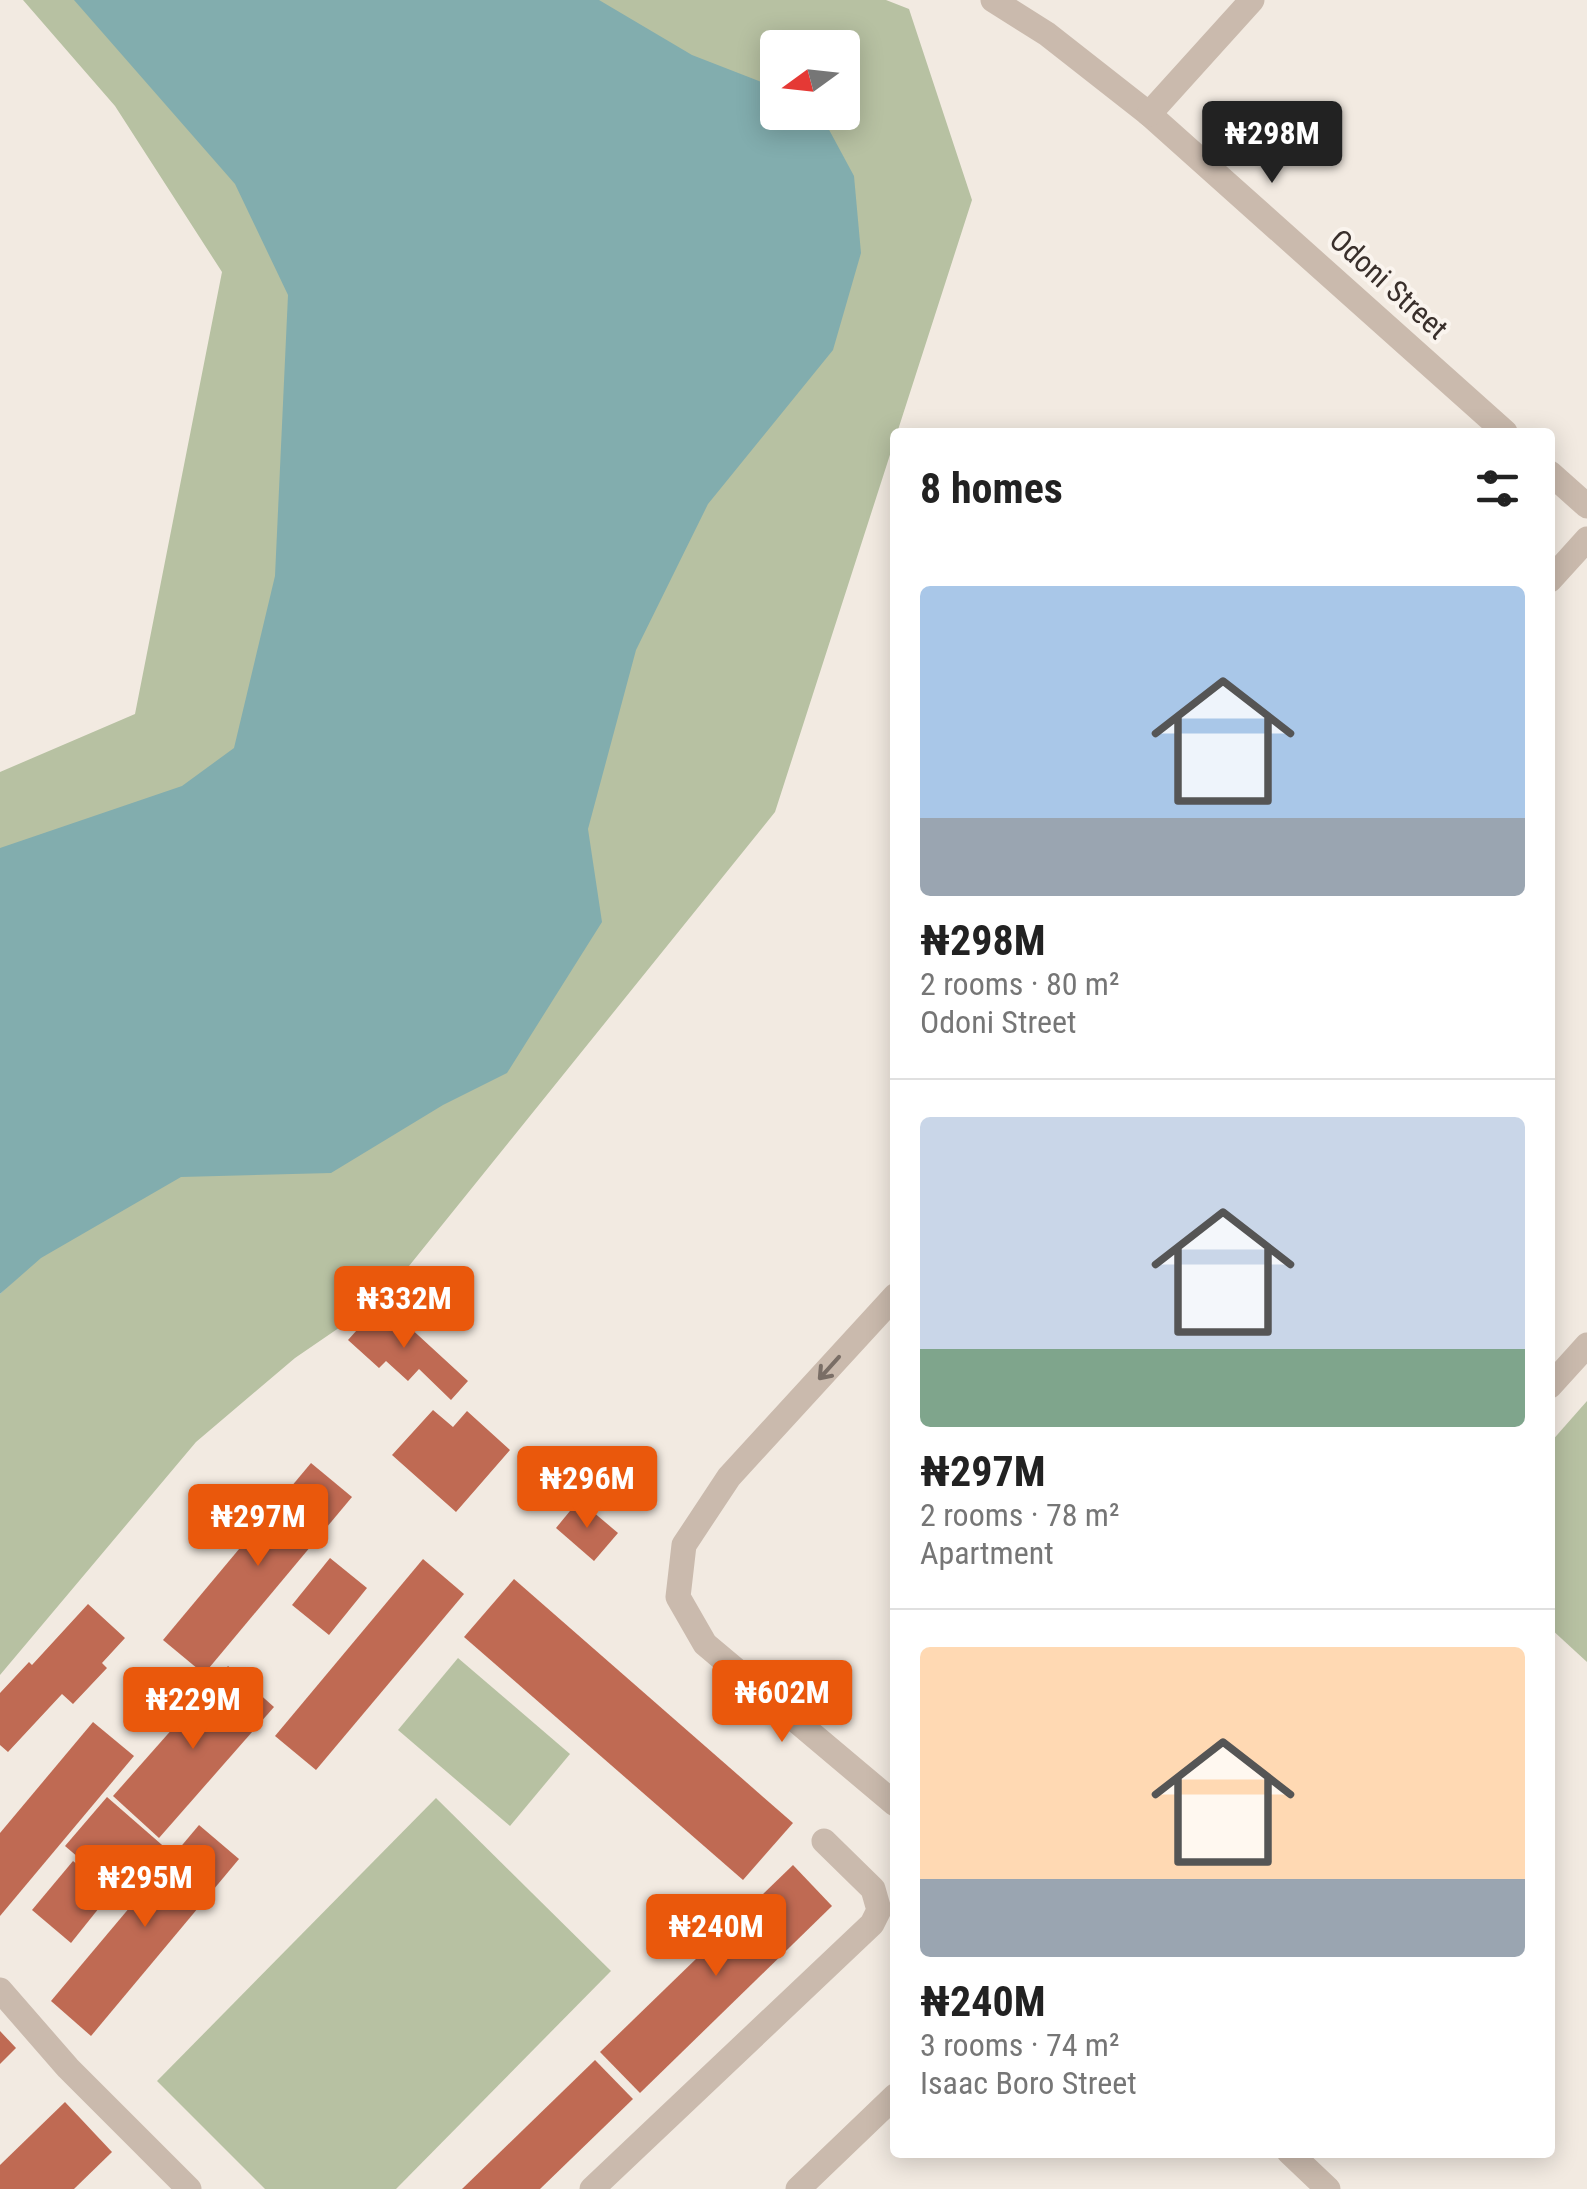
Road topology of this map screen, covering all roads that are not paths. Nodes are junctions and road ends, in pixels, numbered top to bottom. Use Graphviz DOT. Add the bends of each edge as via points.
graph roads {
  1 [pos="993,0"];
  2 [pos="1252,0"];
  3 [pos="1149,114"];
  4 [pos="1501,428"];
  5 [pos="1555,477"];
  6 [pos="1587,506"];
  7 [pos="1587,540"];
  8 [pos="1555,575"];
  9 [pos="890,1301"];
  10 [pos="1587,1345"];
  11 [pos="1555,1380"];
  12 [pos="890,1800"];
  13 [pos="824,1841"];
  14 [pos="0,1990"];
  15 [pos="890,2101"];
  16 [pos="1294,2158"];
  17 [pos="189,2189"];
  18 [pos="592,2189"];
  19 [pos="798,2189"];
  20 [pos="1328,2189"];
  1 -- 3 [label="street, Odoni Street"];
  2 -- 3 [label="street"];
  3 -- 4 [label="street, Odoni Street"];
  5 -- 6 [label="street"];
  7 -- 8 [label="street"];
  9 -- 12 [label="street, one-way" via="730,1477 684,1546 678,1597 704,1644"];
  10 -- 11 [label="street"];
  13 -- 18 [label="street" via="873,1888 879,1910 872,1924"];
  14 -- 17 [label="street"];
  15 -- 19 [label="street"];
  16 -- 20 [label="street"];
}
